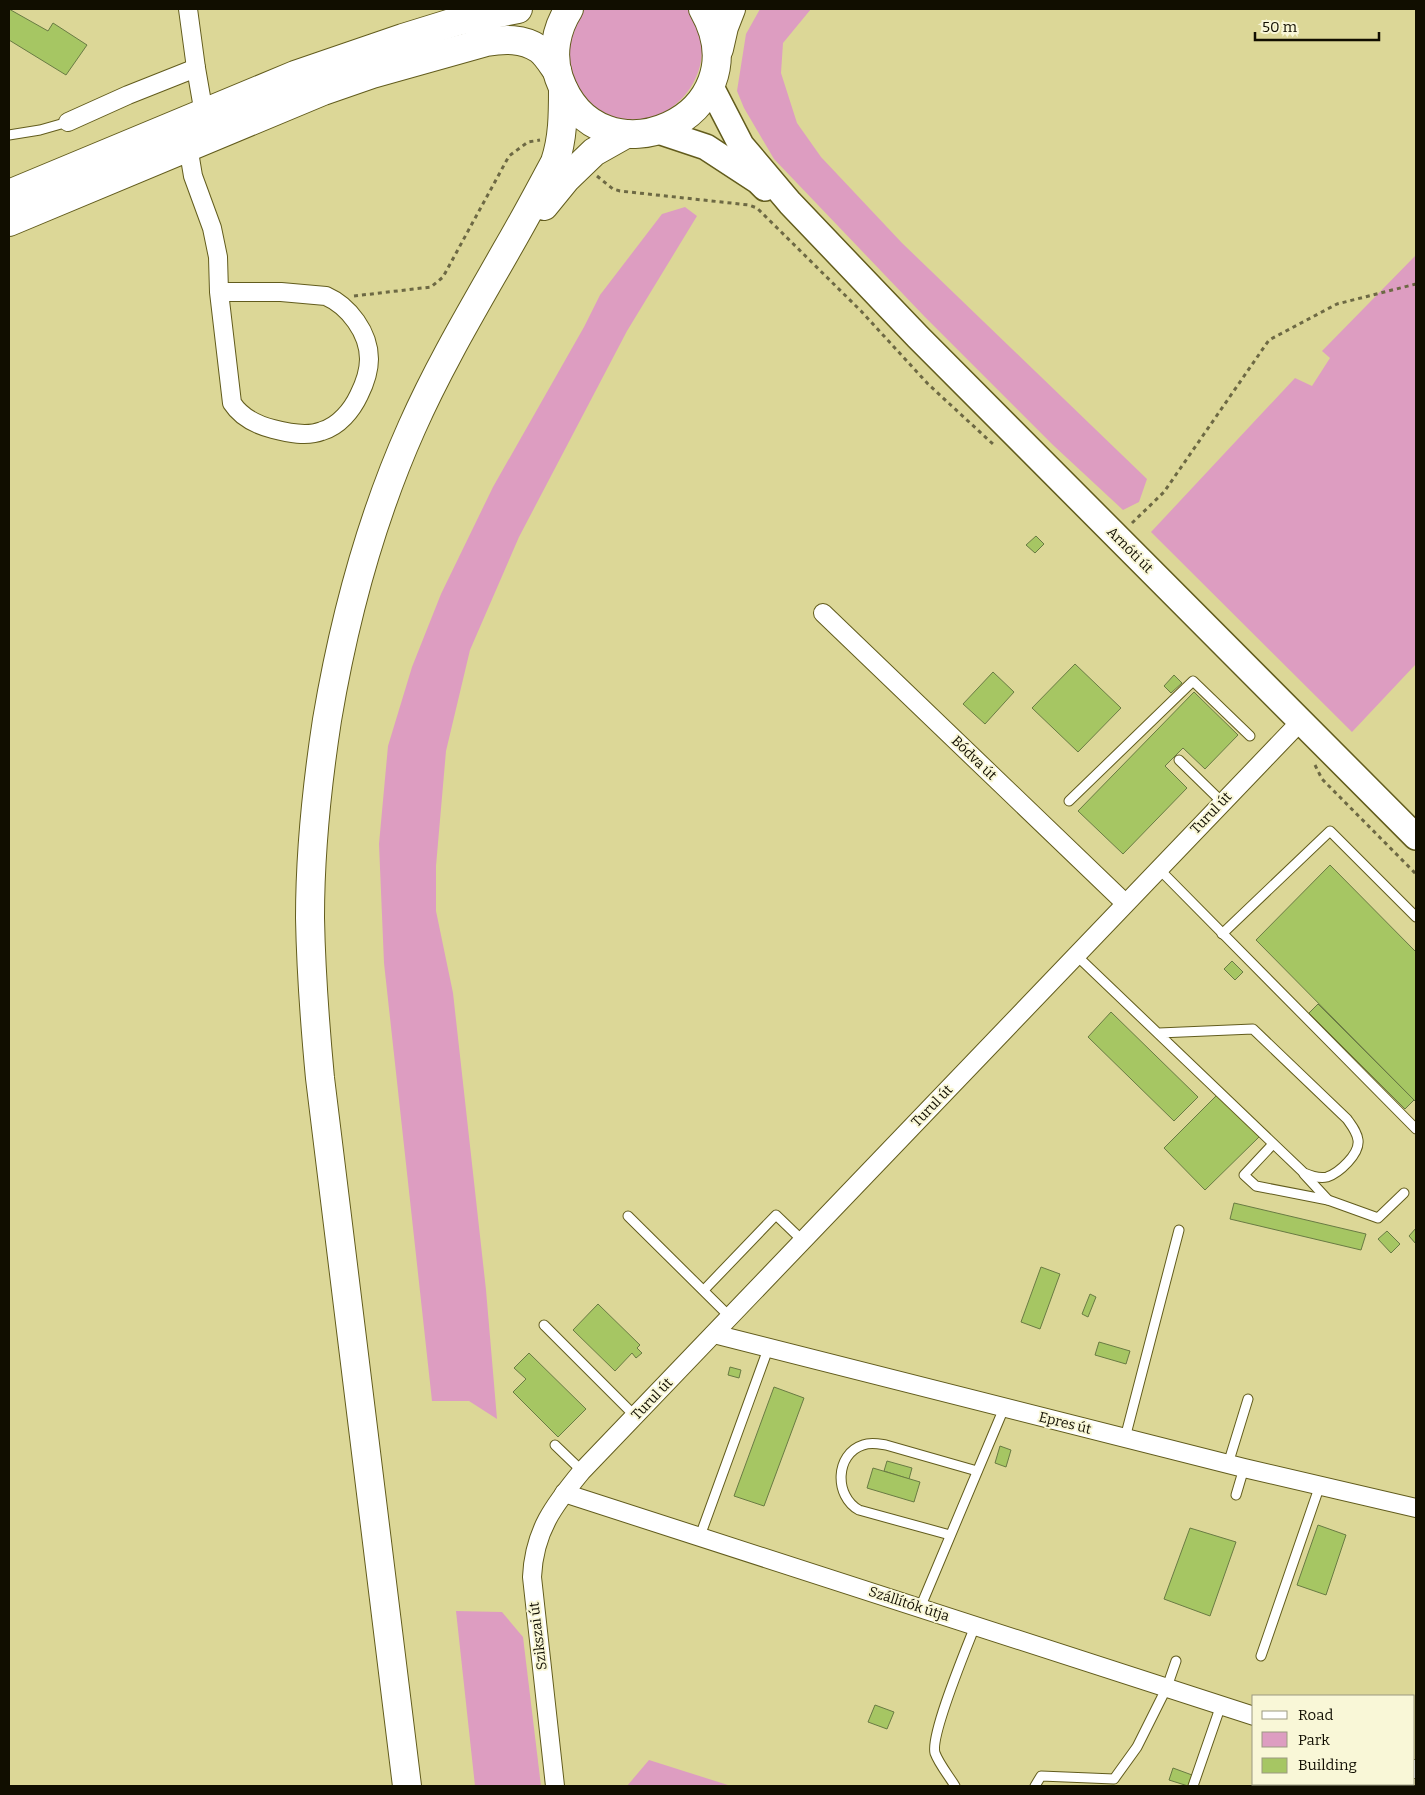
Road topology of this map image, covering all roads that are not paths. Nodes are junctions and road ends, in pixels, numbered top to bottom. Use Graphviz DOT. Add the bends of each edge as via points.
graph roads {
  1 [pos="188,9"];
  2 [pos="518,9"];
  3 [pos="569,9"];
  4 [pos="703,9"];
  5 [pos="731,9"];
  6 [pos="196,68"];
  7 [pos="713,73"];
  8 [pos="560,80"];
  9 [pos="204,114"];
  10 [pos="68,122"];
  11 [pos="658,131"];
  12 [pos="626,134"];
  13 [pos="9,135"];
  14 [pos="188,146"];
  15 [pos="9,194"];
  16 [pos="9,222"];
  17 [pos="507,250"];
  18 [pos="845,261"];
  19 [pos="219,292"];
  20 [pos="823,613"];
  21 [pos="1301,720"];
  22 [pos="1250,736"];
  23 [pos="1179,760"];
  24 [pos="1069,801"];
  25 [pos="1222,802"];
  26 [pos="1416,837"];
  27 [pos="1158,868"];
  28 [pos="1125,903"];
  29 [pos="1416,917"];
  30 [pos="1222,934"];
  31 [pos="1076,955"];
  32 [pos="1159,1033"];
  33 [pos="1416,1129"];
  34 [pos="1273,1144"];
  35 [pos="1304,1174"];
  36 [pos="1404,1193"];
  37 [pos="1328,1200"];
  38 [pos="628,1216"];
  39 [pos="1178,1230"];
  40 [pos="803,1241"];
  41 [pos="704,1290"];
  42 [pos="730,1317"];
  43 [pos="544,1325"];
  44 [pos="714,1334"];
  45 [pos="768,1349"];
  46 [pos="1248,1399"];
  47 [pos="1004,1408"];
  48 [pos="635,1416"];
  49 [pos="1125,1438"];
  50 [pos="555,1445"];
  51 [pos="1236,1466"];
  52 [pos="582,1471"];
  53 [pos="977,1471"];
  54 [pos="1320,1484"];
  55 [pos="564,1493"];
  56 [pos="1236,1495"];
  57 [pos="1416,1508"];
  58 [pos="950,1535"];
  59 [pos="700,1536"];
  60 [pos="920,1608"];
  61 [pos="975,1626"];
  62 [pos="1261,1656"];
  63 [pos="1176,1661"];
  64 [pos="1167,1687"];
  65 [pos="1221,1705"];
  66 [pos="1252,1715"];
  67 [pos="407,1786"];
  68 [pos="555,1786"];
  69 [pos="955,1786"];
  70 [pos="1035,1786"];
  71 [pos="1193,1786"];
  1 -- 6 [label="street"];
  2 -- 9 [label="main road" via="458,21 352,55 295,75"];
  3 -- 8 [label="main road" via="557,35 555,53"];
  4 -- 7 [label="main road" via="714,34"];
  5 -- 7 [label="main road"];
  6 -- 9 [label="street"];
  6 -- 10 [label="street"];
  7 -- 11 [label="main road" via="701,101 689,114"];
  7 -- 18 [label="main road" via="741,145"];
  8 -- 12 [label="main road" via="570,100 589,119"];
  8 -- 14 [label="main road" via="540,49 516,40 486,42 323,91"];
  8 -- 17 [label="main road" via="563,123 560,146 555,162"];
  9 -- 15 [label="main road"];
  10 -- 13 [label="lane"];
  11 -- 12 [label="main road"];
  11 -- 18 [label="main road" via="706,147 758,181"];
  12 -- 17 [label="main road" via="594,152 566,179"];
  14 -- 16 [label="main road"];
  14 -- 19 [label="street" via="193,176 212,228 218,257"];
  17 -- 67 [label="main road" via="435,378 411,428 370,535 336,663 313,842 311,972 318,1059"];
  18 -- 21 [label="main road, Arnóti út"];
  19 -- 19 [label="street" via="232,403 236,410 268,428 288,433 322,432 346,415 364,384 369,356 362,332 348,312 332,298 308,293"];
  20 -- 28 [label="street, Bódva út"];
  21 -- 25 [label="street, Turul út"];
  21 -- 26 [label="main road, Arnóti út"];
  22 -- 24 [label="lane" via="1193,681"];
  23 -- 25 [label="lane"];
  25 -- 27 [label="street, Turul út"];
  27 -- 28 [label="street, Turul út"];
  27 -- 30 [label="lane"];
  28 -- 31 [label="street, Turul út"];
  29 -- 30 [label="lane" via="1330,831"];
  30 -- 33 [label="lane"];
  31 -- 32 [label="lane"];
  31 -- 40 [label="street, Turul út"];
  32 -- 34 [label="lane"];
  32 -- 35 [label="lane" via="1253,1029 1334,1106 1354,1129 1358,1149 1342,1167 1326,1177"];
  34 -- 35 [label="lane"];
  34 -- 37 [label="lane" via="1244,1174 1256,1186"];
  35 -- 37 [label="lane"];
  36 -- 37 [label="lane" via="1378,1218"];
  38 -- 41 [label="lane"];
  39 -- 49 [label="lane"];
  40 -- 41 [label="lane" via="776,1216"];
  40 -- 42 [label="street, Turul út"];
  41 -- 42 [label="lane"];
  42 -- 44 [label="street, Turul út"];
  43 -- 48 [label="lane"];
  44 -- 45 [label="street, Epres út"];
  44 -- 48 [label="street, Turul út"];
  45 -- 47 [label="street, Epres út"];
  45 -- 59 [label="lane"];
  46 -- 51 [label="lane"];
  47 -- 49 [label="street, Epres út"];
  47 -- 53 [label="lane"];
  48 -- 52 [label="street, Turul út"];
  49 -- 51 [label="street, Epres út"];
  50 -- 52 [label="lane"];
  51 -- 54 [label="street, Epres út"];
  51 -- 56 [label="lane"];
  52 -- 55 [label="street, Turul út"];
  53 -- 58 [label="lane"];
  53 -- 58 [label="lane" via="873,1443 854,1450 844,1464 842,1492 852,1506"];
  54 -- 57 [label="street, Epres út"];
  54 -- 62 [label="lane"];
  55 -- 59 [label="street, Szállítók útja"];
  55 -- 68 [label="street, Szikszai út" via="539,1536 532,1577"];
  58 -- 60 [label="lane"];
  59 -- 60 [label="street, Szállítók útja"];
  60 -- 61 [label="street, Szállítók útja"];
  61 -- 64 [label="street, Szállítók útja"];
  61 -- 69 [label="lane" via="934,1744 936,1754"];
  63 -- 64 [label="lane"];
  64 -- 65 [label="street, Szállítók útja"];
  64 -- 70 [label="lane" via="1137,1747 1114,1779 1041,1776"];
  65 -- 66 [label="street, Szállítók útja"];
  65 -- 71 [label="lane"];
}
